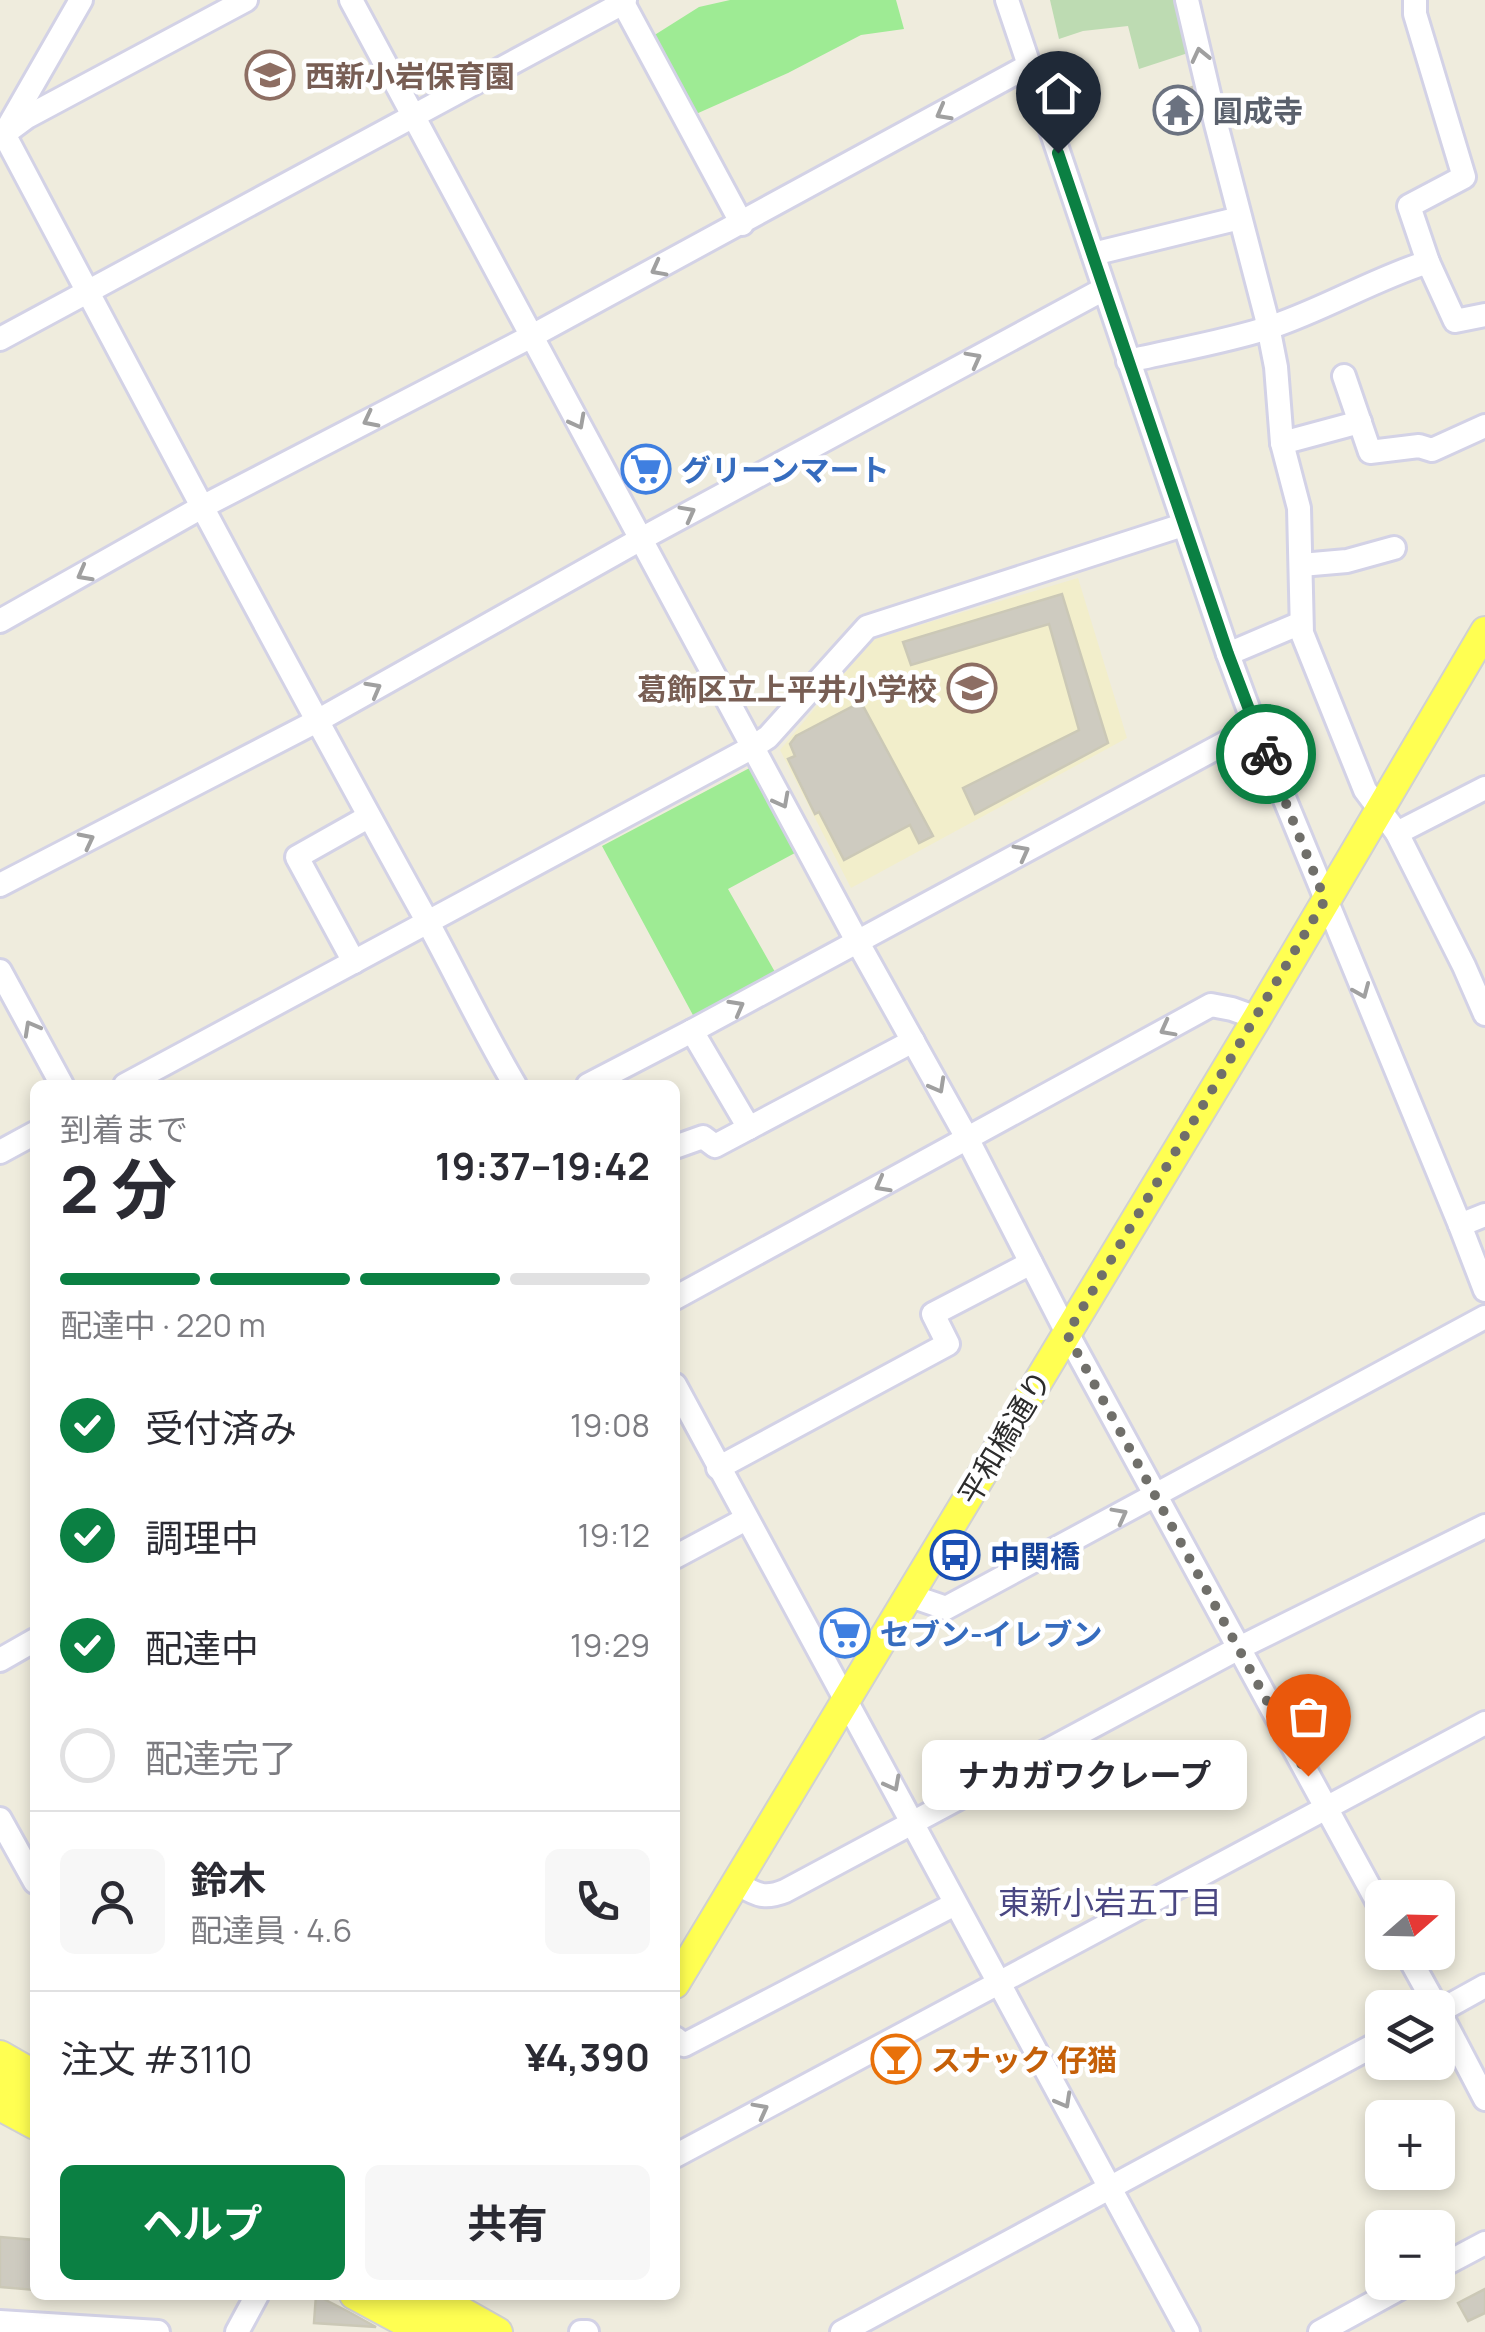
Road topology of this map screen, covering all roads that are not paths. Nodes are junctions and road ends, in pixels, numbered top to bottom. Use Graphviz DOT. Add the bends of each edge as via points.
graph roads {
  1 [pos="81,0"];
  2 [pos="246,0"];
  3 [pos="351,0"];
  4 [pos="1007,0"];
  5 [pos="1188,0"];
  6 [pos="1416,0"];
  7 [pos="624,2"];
  8 [pos="1028,66"];
  9 [pos="413,115"];
  10 [pos="2,137"];
  11 [pos="1240,218"];
  12 [pos="742,224"];
  13 [pos="1093,254"];
  14 [pos="1428,262"];
  15 [pos="1104,288"];
  16 [pos="88,293"];
  17 [pos="1485,315"];
  18 [pos="1269,328"];
  19 [pos="532,336"];
  20 [pos="0,339"];
  21 [pos="1128,361"];
  22 [pos="1344,376"];
  23 [pos="1360,422"];
  24 [pos="1485,426"];
  25 [pos="1282,443"];
  26 [pos="202,507"];
  27 [pos="1183,525"];
  28 [pos="641,538"];
  29 [pos="1394,548"];
  30 [pos="1301,565"];
  31 [pos="0,621"];
  32 [pos="1300,622"];
  33 [pos="1485,631"];
  34 [pos="1228,654"];
  35 [pos="317,721"];
  36 [pos="1255,727"];
  37 [pos="753,746"];
  38 [pos="1485,788"];
  39 [pos="1378,810"];
  40 [pos="368,817"];
  41 [pos="1397,834"];
  42 [pos="0,885"];
  43 [pos="1325,900"];
  44 [pos="428,922"];
  45 [pos="858,941"];
  46 [pos="354,962"];
  47 [pos="0,971"];
  48 [pos="1485,1014"];
  49 [pos="1257,1018"];
  50 [pos="692,1032"];
  51 [pos="913,1040"];
  52 [pos="59,1080"];
  53 [pos="134,1080"];
  54 [pos="512,1080"];
  55 [pos="598,1080"];
  56 [pos="749,1128"];
  57 [pos="30,1136"];
  58 [pos="968,1138"];
  59 [pos="680,1145"];
  60 [pos="0,1152"];
  61 [pos="1485,1215"];
  62 [pos="1460,1225"];
  63 [pos="1031,1263"];
  64 [pos="1485,1290"];
  65 [pos="680,1295"];
  66 [pos="1485,1317"];
  67 [pos="1067,1334"];
  68 [pos="680,1395"];
  69 [pos="718,1468"];
  70 [pos="1157,1495"];
  71 [pos="746,1519"];
  72 [pos="1485,1526"];
  73 [pos="680,1553"];
  74 [pos="908,1595"];
  75 [pos="30,1643"];
  76 [pos="1239,1648"];
  77 [pos="0,1660"];
  78 [pos="846,1698"];
  79 [pos="1485,1723"];
  80 [pos="1326,1807"];
  81 [pos="0,1819"];
  82 [pos="913,1822"];
  83 [pos="30,1873"];
  84 [pos="1366,1880"];
  85 [pos="736,1883"];
  86 [pos="955,1904"];
  87 [pos="680,1976"];
  88 [pos="998,1983"];
  89 [pos="1485,1986"];
  90 [pos="1455,2001"];
  91 [pos="680,2042"];
  92 [pos="1455,2042"];
  93 [pos="1365,2050"];
  94 [pos="0,2055"];
  95 [pos="30,2072"];
  96 [pos="0,2081"];
  97 [pos="30,2097"];
  98 [pos="1485,2099"];
  99 [pos="0,2106"];
  100 [pos="30,2122"];
  101 [pos="680,2153"];
  102 [pos="1110,2186"];
  103 [pos="1485,2243"];
  104 [pos="1455,2259"];
  105 [pos="254,2300"];
  106 [pos="363,2300"];
  107 [pos="408,2300"];
  108 [pos="438,2300"];
  109 [pos="490,2300"];
  110 [pos="1378,2300"];
  111 [pos="0,2322"];
  112 [pos="476,2329"];
  113 [pos="158,2332"];
  114 [pos="237,2332"];
  115 [pos="423,2332"];
  116 [pos="842,2332"];
  117 [pos="1188,2332"];
  118 [pos="1320,2332"];
  1 -- 10 [label="street"];
  2 -- 10 [label="street" via="27,117"];
  3 -- 9 [label="street"];
  4 -- 8 [label="street"];
  11 -- 5 [label="street, one-way"];
  6 -- 14 [label="street" via="1464,177 1410,206"];
  7 -- 9 [label="street"];
  7 -- 12 [label="street"];
  8 -- 12 [label="street, one-way"];
  8 -- 13 [label="street"];
  9 -- 16 [label="street"];
  9 -- 19 [label="street"];
  10 -- 16 [label="street"];
  11 -- 13 [label="street"];
  11 -- 18 [label="street"];
  12 -- 19 [label="street, one-way"];
  13 -- 15 [label="street"];
  14 -- 17 [label="street" via="1455,320"];
  14 -- 18 [label="street"];
  15 -- 21 [label="street"];
  28 -- 15 [label="street, one-way"];
  16 -- 20 [label="street"];
  16 -- 26 [label="street"];
  18 -- 21 [label="street"];
  18 -- 25 [label="street"];
  19 -- 26 [label="street, one-way"];
  19 -- 28 [label="street, one-way"];
  21 -- 27 [label="street"];
  22 -- 23 [label="street"];
  23 -- 24 [label="street" via="1370,452 1432,450"];
  23 -- 25 [label="street"];
  25 -- 30 [label="street" via="1299,508"];
  26 -- 31 [label="street, one-way"];
  26 -- 35 [label="street"];
  27 -- 34 [label="street"];
  27 -- 37 [label="street" via="868,628"];
  35 -- 28 [label="street, one-way"];
  28 -- 37 [label="street"];
  29 -- 30 [label="street"];
  30 -- 32 [label="street"];
  32 -- 34 [label="street"];
  32 -- 39 [label="street"];
  33 -- 39 [label="main road, 平和橋通り"];
  34 -- 36 [label="street"];
  35 -- 40 [label="street"];
  42 -- 35 [label="street, one-way"];
  36 -- 43 [label="street"];
  45 -- 36 [label="street, one-way"];
  37 -- 44 [label="street"];
  37 -- 45 [label="street, one-way"];
  38 -- 41 [label="street"];
  39 -- 41 [label="street"];
  39 -- 43 [label="main road, 平和橋通り"];
  40 -- 44 [label="street"];
  40 -- 46 [label="street" via="298,857"];
  41 -- 48 [label="street"];
  43 -- 49 [label="main road, 平和橋通り"];
  43 -- 62 [label="street, one-way"];
  44 -- 46 [label="street"];
  44 -- 54 [label="street"];
  50 -- 45 [label="street, one-way"];
  45 -- 51 [label="street"];
  46 -- 53 [label="street"];
  52 -- 47 [label="street, one-way"];
  49 -- 58 [label="street, one-way" via="1212,1005"];
  49 -- 67 [label="main road, 平和橋通り"];
  50 -- 55 [label="street"];
  50 -- 56 [label="street"];
  51 -- 56 [label="street"];
  51 -- 58 [label="street, one-way"];
  56 -- 59 [label="street" via="715,1146 703,1137"];
  57 -- 60 [label="street"];
  58 -- 63 [label="street"];
  58 -- 65 [label="street, one-way"];
  61 -- 62 [label="street"];
  62 -- 64 [label="street"];
  63 -- 67 [label="street"];
  63 -- 69 [label="street" via="933,1314 948,1344"];
  66 -- 70 [label="street"];
  67 -- 70 [label="street"];
  67 -- 74 [label="main road, 平和橋通り"];
  68 -- 69 [label="street"];
  69 -- 71 [label="street"];
  74 -- 70 [label="street, one-way" via="946,1608"];
  70 -- 76 [label="street"];
  71 -- 73 [label="street"];
  71 -- 78 [label="street"];
  72 -- 76 [label="street"];
  74 -- 78 [label="main road, 平和橋通り"];
  75 -- 77 [label="street"];
  76 -- 80 [label="street"];
  76 -- 82 [label="street"];
  78 -- 82 [label="street, one-way"];
  78 -- 85 [label="main road, 平和橋通り"];
  79 -- 80 [label="street"];
  80 -- 84 [label="street"];
  80 -- 88 [label="street"];
  81 -- 83 [label="street"];
  82 -- 85 [label="street" via="770,1897"];
  82 -- 86 [label="street"];
  85 -- 87 [label="main road, 平和橋通り"];
  86 -- 88 [label="street"];
  86 -- 91 [label="street"];
  101 -- 88 [label="street, one-way"];
  88 -- 102 [label="street, one-way"];
  89 -- 90 [label="street"];
  92 -- 98 [label="street"];
  93 -- 102 [label="street"];
  94 -- 95 [label="main road"];
  96 -- 97 [label="main road"];
  99 -- 100 [label="main road"];
  102 -- 116 [label="street"];
  102 -- 117 [label="street"];
  103 -- 104 [label="street"];
  105 -- 114 [label="street"];
  106 -- 115 [label="main road"];
  107 -- 112 [label="main road"];
  108 -- 112 [label="main road"];
  109 -- 112 [label="main road"];
  110 -- 118 [label="street"];
  111 -- 113 [label="street"];
}
